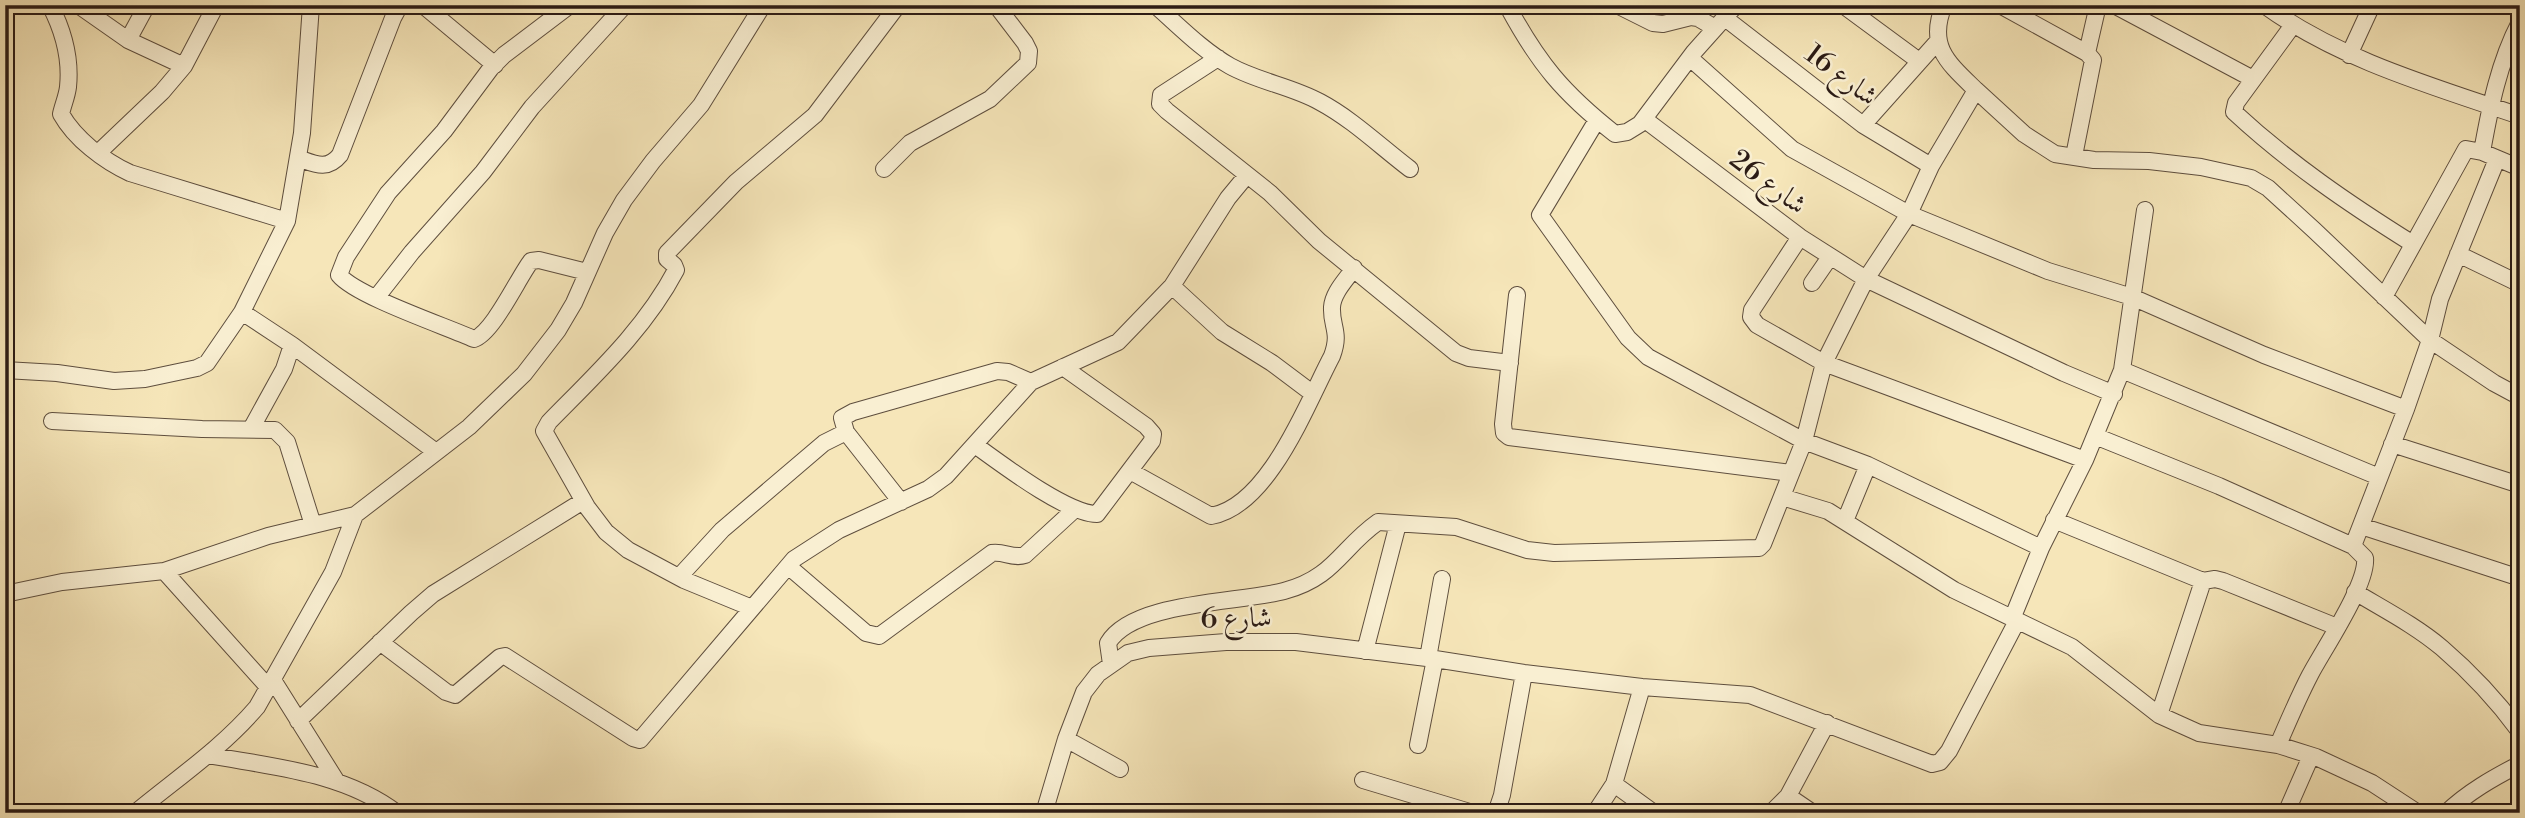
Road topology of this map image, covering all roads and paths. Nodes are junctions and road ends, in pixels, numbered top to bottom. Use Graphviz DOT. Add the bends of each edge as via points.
graph roads {
  1 [pos="78,5"];
  2 [pos="147,5"];
  3 [pos="216,5"];
  4 [pos="311,5"];
  5 [pos="400,5"];
  6 [pos="423,5"];
  7 [pos="570,5"];
  8 [pos="625,5"];
  9 [pos="763,5"];
  10 [pos="898,5"];
  11 [pos="996,5"];
  12 [pos="1155,5"];
  13 [pos="1507,5"];
  14 [pos="1617,5"];
  15 [pos="1736,5"];
  16 [pos="1843,5"];
  17 [pos="1944,5"];
  18 [pos="2000,5"];
  19 [pos="2098,5"];
  20 [pos="2114,5"];
  21 [pos="2264,5"];
  22 [pos="2372,5"];
  23 [pos="55,8"];
  24 [pos="2520,22"];
  25 [pos="1720,23"];
  26 [pos="2293,24"];
  27 [pos="128,40"];
  28 [pos="1938,41"];
  29 [pos="2087,53"];
  30 [pos="2349,55"];
  31 [pos="1218,58"];
  32 [pos="1690,58"];
  33 [pos="1919,61"];
  34 [pos="495,65"];
  35 [pos="184,66"];
  36 [pos="2253,79"];
  37 [pos="1976,90"];
  38 [pos="2490,106"];
  39 [pos="2520,116"];
  40 [pos="1644,119"];
  41 [pos="1597,120"];
  42 [pos="1863,125"];
  43 [pos="2482,152"];
  44 [pos="98,153"];
  45 [pos="2074,156"];
  46 [pos="298,158"];
  47 [pos="2497,159"];
  48 [pos="1931,166"];
  49 [pos="2520,168"];
  50 [pos="884,169"];
  51 [pos="1410,169"];
  52 [pos="1247,175"];
  53 [pos="2145,210"];
  54 [pos="1909,214"];
  55 [pos="287,221"];
  56 [pos="1800,237"];
  57 [pos="2413,244"];
  58 [pos="2458,254"];
  59 [pos="1830,257"];
  60 [pos="1354,268"];
  61 [pos="587,272"];
  62 [pos="1866,279"];
  63 [pos="1812,283"];
  64 [pos="2520,284"];
  65 [pos="1172,286"];
  66 [pos="1517,295"];
  67 [pos="2384,297"];
  68 [pos="376,298"];
  69 [pos="2132,298"];
  70 [pos="242,312"];
  71 [pos="2430,340"];
  72 [pos="292,345"];
  73 [pos="1510,363"];
  74 [pos="1824,363"];
  75 [pos="1063,367"];
  76 [pos="5,370"];
  77 [pos="2122,370"];
  78 [pos="1031,382"];
  79 [pos="1312,393"];
  80 [pos="2114,394"];
  81 [pos="2520,397"];
  82 [pos="2406,409"];
  83 [pos="52,422"];
  84 [pos="251,429"];
  85 [pos="846,432"];
  86 [pos="2095,436"];
  87 [pos="1804,441"];
  88 [pos="2392,444"];
  89 [pos="975,445"];
  90 [pos="436,452"];
  91 [pos="2085,460"];
  92 [pos="1868,465"];
  93 [pos="1129,471"];
  94 [pos="1791,473"];
  95 [pos="2379,477"];
  96 [pos="2520,485"];
  97 [pos="1782,496"];
  98 [pos="583,501"];
  99 [pos="901,502"];
  100 [pos="1075,509"];
  101 [pos="355,515"];
  102 [pos="2054,520"];
  103 [pos="1845,521"];
  104 [pos="1398,524"];
  105 [pos="313,525"];
  106 [pos="2361,526"];
  107 [pos="2353,546"];
  108 [pos="2041,548"];
  109 [pos="788,566"];
  110 [pos="164,571"];
  111 [pos="679,578"];
  112 [pos="2520,578"];
  113 [pos="1442,579"];
  114 [pos="2203,581"];
  115 [pos="2355,592"];
  116 [pos="5,594"];
  117 [pos="752,608"];
  118 [pos="2014,620"];
  119 [pos="2337,627"];
  120 [pos="380,642"];
  121 [pos="1365,651"];
  122 [pos="1432,659"];
  123 [pos="1111,664"];
  124 [pos="1524,673"];
  125 [pos="270,684"];
  126 [pos="1642,687"];
  127 [pos="2159,715"];
  128 [pos="298,721"];
  129 [pos="1827,723"];
  130 [pos="2520,732"];
  131 [pos="1066,739"];
  132 [pos="1418,745"];
  133 [pos="2278,745"];
  134 [pos="208,755"];
  135 [pos="2311,755"];
  136 [pos="2520,764"];
  137 [pos="1120,769"];
  138 [pos="1363,780"];
  139 [pos="337,782"];
  140 [pos="1614,784"];
  141 [pos="1787,796"];
  142 [pos="1804,811"];
  143 [pos="135,813"];
  144 [pos="397,813"];
  145 [pos="1044,813"];
  146 [pos="1473,813"];
  147 [pos="1496,813"];
  148 [pos="1595,813"];
  149 [pos="1654,813"];
  150 [pos="1771,813"];
  151 [pos="2286,813"];
  152 [pos="2418,813"];
  153 [pos="2446,813"];
  1 -- 27 [label="street"];
  2 -- 27 [label="street"];
  3 -- 35 [label="street"];
  4 -- 46 [label="street"];
  5 -- 46 [label="street" via="340,155 324,166"];
  6 -- 34 [label="street"];
  7 -- 34 [label="street"];
  8 -- 68 [label="street" via="531,107 483,172"];
  9 -- 61 [label="street" via="701,105 624,200"];
  10 -- 98 [label="street" via="815,115 736,182 667,253 676,270 651,310 545,427 545,436"];
  11 -- 50 [label="street" via="1025,43 1028,63 990,99 910,143"];
  12 -- 31 [label="street"];
  13 -- 41 [label="street" via="1530,47 1559,85"];
  14 -- 25 [label="street" via="1653,23 1691,17"];
  15 -- 25 [label="street"];
  16 -- 33 [label="street"];
  17 -- 28 [label="street" via="1937,23"];
  18 -- 29 [label="street"];
  19 -- 29 [label="street"];
  20 -- 36 [label="street"];
  21 -- 26 [label="street"];
  22 -- 30 [label="street"];
  23 -- 44 [label="street" via="69,63 61,114"];
  24 -- 38 [label="street" via="2505,52"];
  25 -- 32 [label="street"];
  25 -- 42 [label="street, شارع 16"];
  26 -- 30 [label="street"];
  26 -- 36 [label="street"];
  27 -- 35 [label="street"];
  28 -- 33 [label="street"];
  28 -- 37 [label="street" via="1945,59"];
  29 -- 45 [label="street" via="2094,64"];
  30 -- 38 [label="street"];
  31 -- 51 [label="street" via="1321,102"];
  31 -- 52 [label="street" via="1166,90 1160,104"];
  32 -- 40 [label="street"];
  32 -- 54 [label="street" via="1792,149"];
  33 -- 42 [label="street"];
  34 -- 68 [label="street" via="388,193 340,268 344,281"];
  35 -- 44 [label="street"];
  36 -- 57 [label="street" via="2235,103 2234,112 2301,170"];
  37 -- 45 [label="street" via="2042,147"];
  37 -- 48 [label="street"];
  38 -- 39 [label="street"];
  38 -- 43 [label="street"];
  40 -- 41 [label="street" via="1627,132 1615,134"];
  40 -- 56 [label="street, شارع 26"];
  41 -- 87 [label="street" via="1541,211 1542,221 1628,338 1648,357"];
  42 -- 48 [label="street, شارع 16"];
  43 -- 47 [label="street"];
  43 -- 57 [label="street" via="2471,148 2463,152"];
  44 -- 55 [label="street" via="130,173"];
  45 -- 67 [label="street" via="2200,167 2251,178 2268,188"];
  46 -- 55 [label="street"];
  47 -- 49 [label="street"];
  47 -- 58 [label="street"];
  48 -- 54 [label="street"];
  52 -- 60 [label="street"];
  52 -- 65 [label="street"];
  53 -- 69 [label="street"];
  54 -- 62 [label="street"];
  54 -- 69 [label="street" via="2048,271"];
  55 -- 70 [label="street"];
  56 -- 59 [label="street, شارع 26"];
  56 -- 74 [label="street" via="1751,317 1757,325"];
  57 -- 67 [label="street"];
  58 -- 64 [label="street"];
  58 -- 71 [label="street"];
  59 -- 62 [label="street, شارع 26"];
  59 -- 63 [label="street"];
  60 -- 73 [label="street" via="1456,353"];
  60 -- 79 [label="street" via="1335,296 1337,343"];
  61 -- 68 [label="street" via="530,261 518,285 474,339"];
  61 -- 90 [label="street" via="558,330 524,374"];
  62 -- 74 [label="street"];
  62 -- 80 [label="street, شارع 26"];
  65 -- 75 [label="street" via="1118,342"];
  65 -- 79 [label="street" via="1222,332"];
  66 -- 73 [label="street"];
  67 -- 71 [label="street"];
  69 -- 77 [label="street"];
  69 -- 82 [label="street"];
  70 -- 72 [label="street"];
  70 -- 76 [label="street" via="207,363 197,369 114,381"];
  71 -- 81 [label="street"];
  71 -- 82 [label="street"];
  72 -- 84 [label="street"];
  72 -- 90 [label="street"];
  73 -- 94 [label="street" via="1503,424 1509,437"];
  74 -- 87 [label="street"];
  74 -- 91 [label="street"];
  75 -- 78 [label="street"];
  75 -- 93 [label="street" via="1153,434"];
  77 -- 80 [label="street"];
  77 -- 95 [label="street"];
  78 -- 85 [label="street" via="1008,372 982,374 853,412 842,418"];
  78 -- 89 [label="street"];
  79 -- 93 [label="street" via="1278,460 1244,500 1216,515 1203,513"];
  80 -- 86 [label="street"];
  82 -- 88 [label="street"];
  83 -- 84 [label="street"];
  84 -- 105 [label="street" via="275,430 287,442"];
  85 -- 99 [label="street"];
  85 -- 111 [label="street" via="824,443 722,530"];
  86 -- 91 [label="street"];
  86 -- 107 [label="street"];
  87 -- 92 [label="street"];
  87 -- 94 [label="street"];
  88 -- 95 [label="street"];
  88 -- 96 [label="street"];
  89 -- 99 [label="street" via="946,476"];
  89 -- 100 [label="street"];
  90 -- 101 [label="street"];
  91 -- 102 [label="street"];
  92 -- 103 [label="street"];
  92 -- 108 [label="street"];
  93 -- 100 [label="street" via="1097,514"];
  94 -- 97 [label="street"];
  95 -- 106 [label="street"];
  97 -- 103 [label="street"];
  97 -- 104 [label="street" via="1763,544 1756,550 1554,553 1527,550 1456,527"];
  98 -- 111 [label="street" via="606,532"];
  98 -- 120 [label="street" via="433,594"];
  99 -- 109 [label="street" via="839,530"];
  100 -- 109 [label="street" via="1025,555 992,553 878,636 866,633"];
  101 -- 105 [label="street"];
  101 -- 125 [label="street" via="333,572"];
  102 -- 108 [label="street"];
  102 -- 114 [label="street"];
  103 -- 118 [label="street" via="1923,572"];
  104 -- 121 [label="street"];
  104 -- 123 [label="street" via="1378,522 1335,565 1314,580 1285,591 1160,612 1128,624 1108,643"];
  105 -- 110 [label="street"];
  106 -- 107 [label="street"];
  106 -- 112 [label="street"];
  107 -- 115 [label="street" via="2366,562"];
  108 -- 118 [label="street"];
  109 -- 117 [label="street"];
  110 -- 116 [label="street" via="62,582"];
  110 -- 125 [label="street"];
  111 -- 117 [label="street"];
  113 -- 122 [label="street"];
  114 -- 119 [label="street" via="2223,581"];
  114 -- 127 [label="street"];
  115 -- 119 [label="street"];
  115 -- 130 [label="street" via="2442,648"];
  117 -- 120 [label="street" via="640,740 505,656 455,695"];
  118 -- 127 [label="street" via="2071,647"];
  118 -- 129 [label="street, شارع 6" via="1940,762 1932,764"];
  119 -- 133 [label="street"];
  120 -- 128 [label="street"];
  121 -- 122 [label="street, شارع 6"];
  121 -- 123 [label="street, شارع 6" via="1296,642 1226,642 1149,648 1128,653"];
  122 -- 124 [label="street, شارع 6"];
  122 -- 132 [label="street"];
  123 -- 131 [label="street" via="1084,692"];
  124 -- 126 [label="street, شارع 6"];
  124 -- 147 [label="street"];
  125 -- 128 [label="street"];
  125 -- 134 [label="street" via="257,707"];
  126 -- 129 [label="street, شارع 6" via="1750,695"];
  126 -- 140 [label="street"];
  127 -- 133 [label="street" via="2199,733"];
  128 -- 139 [label="street"];
  129 -- 141 [label="street"];
  131 -- 137 [label="street"];
  131 -- 145 [label="street"];
  133 -- 135 [label="street"];
  134 -- 139 [label="street"];
  134 -- 143 [label="street"];
  135 -- 151 [label="street"];
  135 -- 152 [label="street" via="2372,783"];
  136 -- 153 [label="street" via="2459,800"];
  138 -- 146 [label="street"];
  139 -- 144 [label="street" via="353,786"];
  140 -- 148 [label="street"];
  140 -- 149 [label="street"];
  141 -- 142 [label="street"];
  141 -- 150 [label="street"];
}
